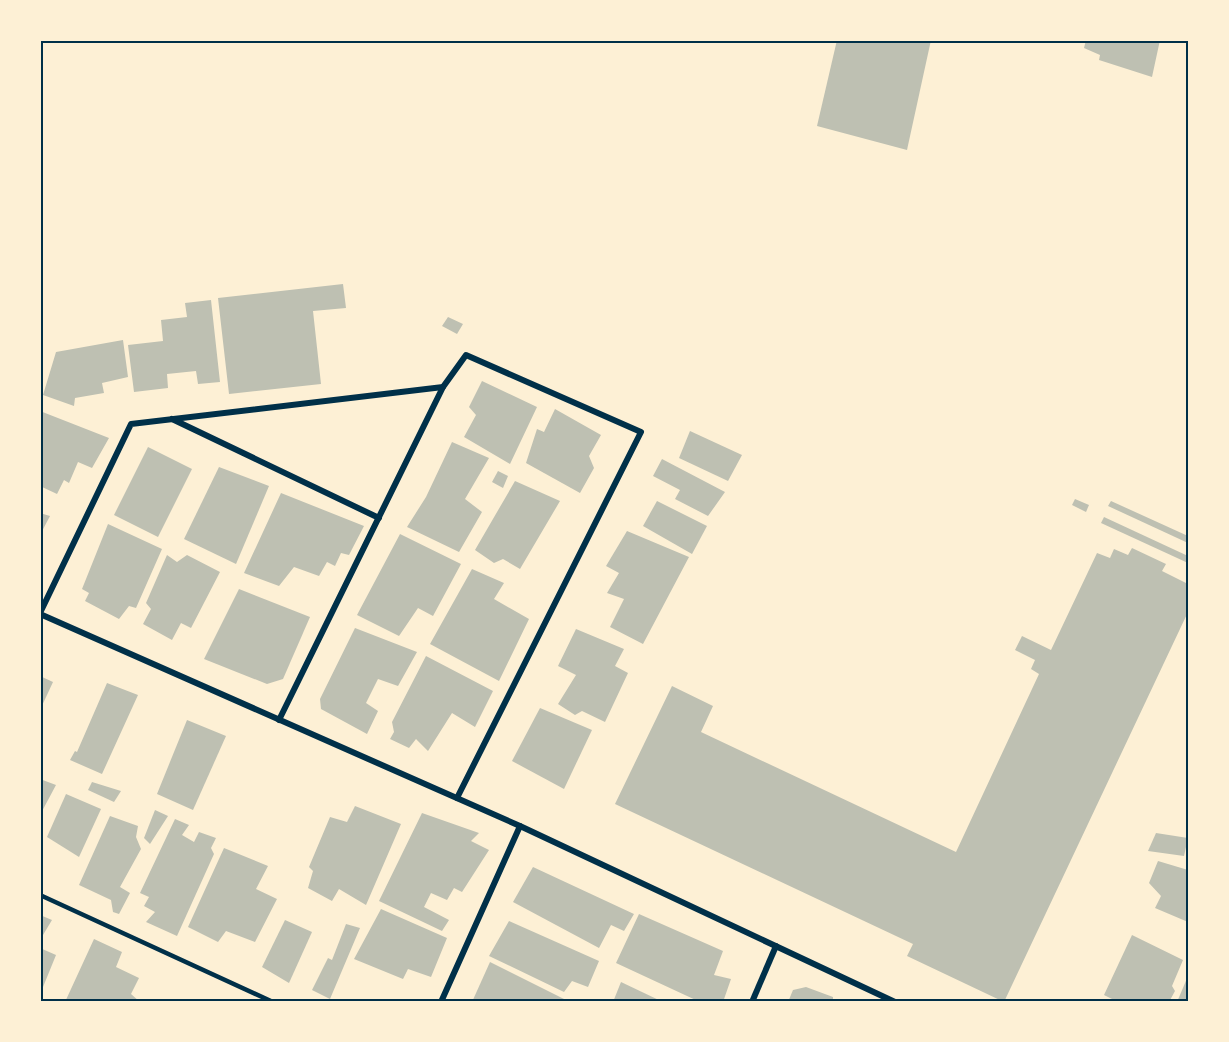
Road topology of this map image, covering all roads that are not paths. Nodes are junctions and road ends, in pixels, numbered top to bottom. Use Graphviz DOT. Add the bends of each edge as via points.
graph roads {
  1 [pos="443,387"];
  2 [pos="171,419"];
  3 [pos="379,518"];
  4 [pos="40,614"];
  5 [pos="279,720"];
  6 [pos="457,798"];
  7 [pos="520,826"];
  8 [pos="40,895"];
  9 [pos="776,946"];
  10 [pos="273,1002"];
  11 [pos="441,1002"];
  12 [pos="752,1002"];
  13 [pos="895,1002"];
  1 -- 2 [label="street"];
  1 -- 3 [label="street"];
  1 -- 6 [label="street" via="466,356 641,432"];
  2 -- 3 [label="street"];
  2 -- 4 [label="street" via="131,424"];
  3 -- 5 [label="street"];
  4 -- 5 [label="street"];
  5 -- 6 [label="street"];
  6 -- 7 [label="street"];
  7 -- 9 [label="street"];
  7 -- 11 [label="street"];
  8 -- 10 [label="lane"];
  9 -- 12 [label="street"];
  9 -- 13 [label="street"];
}
